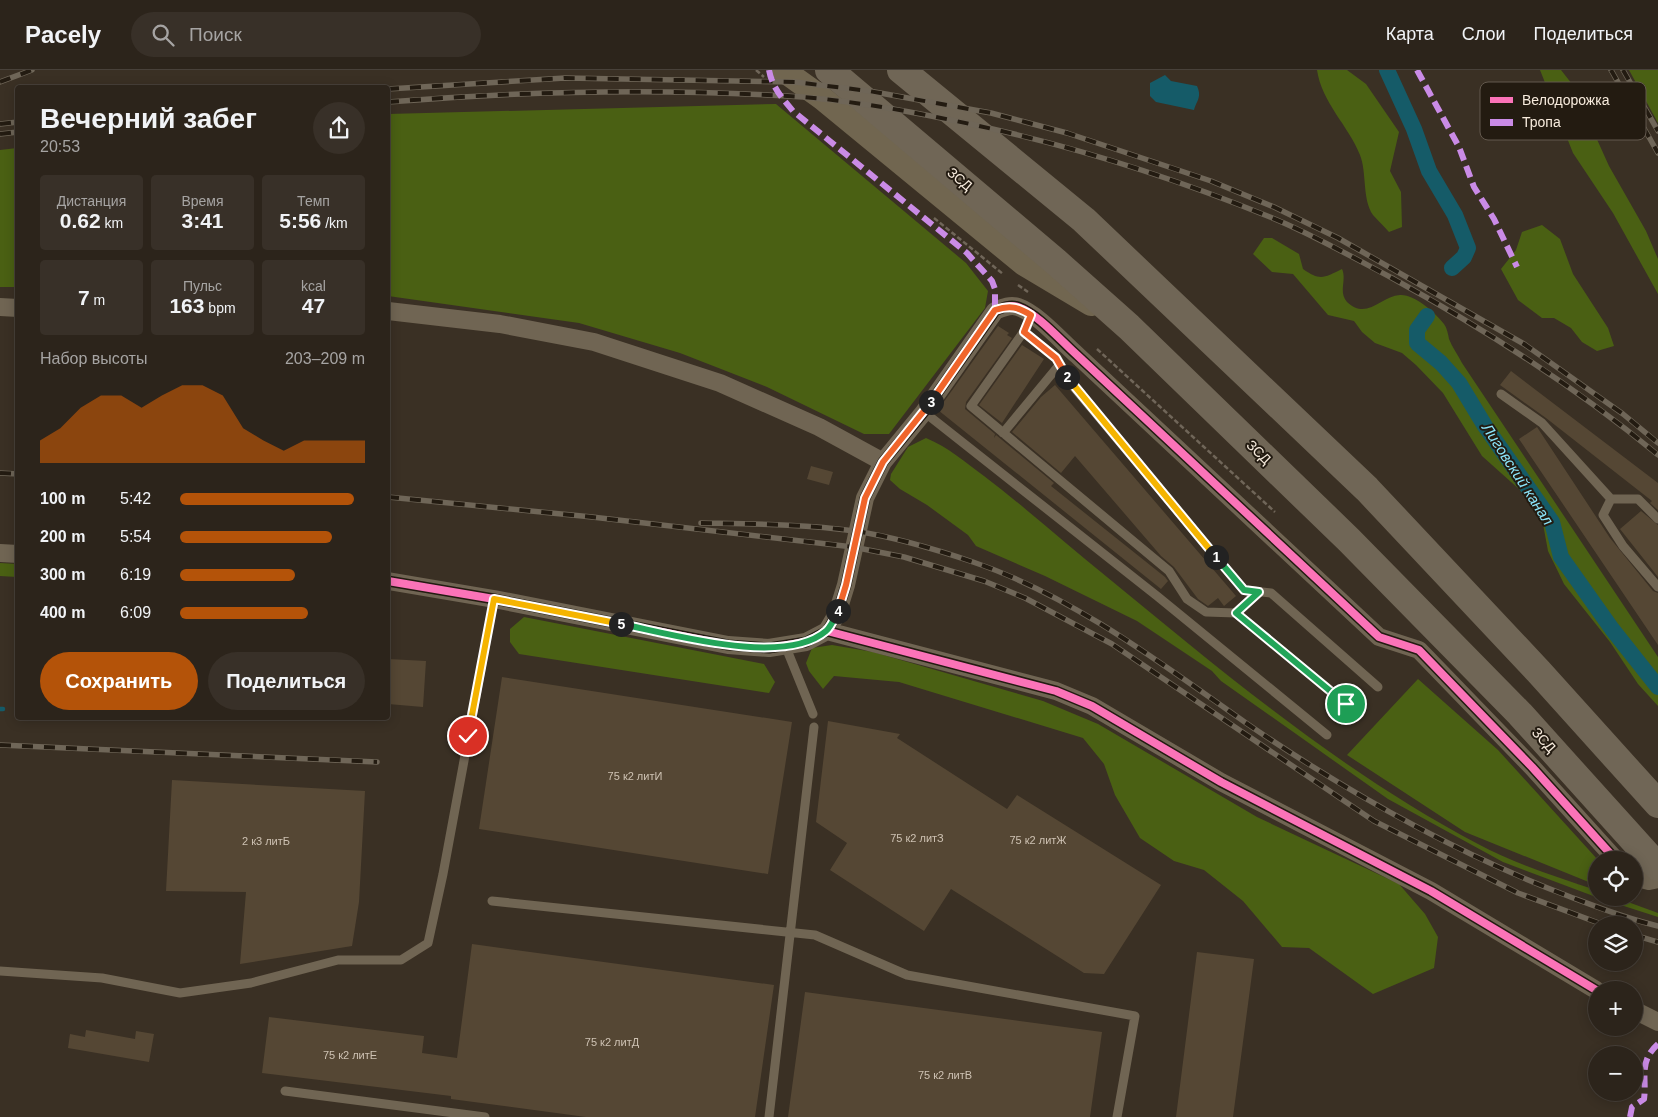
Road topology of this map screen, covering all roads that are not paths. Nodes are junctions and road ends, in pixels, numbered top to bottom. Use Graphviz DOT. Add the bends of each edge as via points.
graph roads {
  1 [pos="829,70"];
  2 [pos="901,70"];
  3 [pos="910,70"];
  4 [pos="777,76"];
  5 [pos="930,94"];
  6 [pos="0,307"];
  7 [pos="15,308"];
  8 [pos="390,311"];
  9 [pos="1031,315"];
  10 [pos="1129,327"];
  11 [pos="1024,332"];
  12 [pos="1060,364"];
  13 [pos="1501,394"];
  14 [pos="924,412"];
  15 [pos="1003,433"];
  16 [pos="883,462"];
  17 [pos="1612,498"];
  18 [pos="1658,519"];
  19 [pos="0,553"];
  20 [pos="15,554"];
  21 [pos="390,581"];
  22 [pos="1658,587"];
  23 [pos="1259,592"];
  24 [pos="494,599"];
  25 [pos="1236,613"];
  26 [pos="827,631"];
  27 [pos="786,645"];
  28 [pos="1378,688"];
  29 [pos="1346,704"];
  30 [pos="813,714"];
  31 [pos="814,727"];
  32 [pos="1327,735"];
  33 [pos="1658,804"];
  34 [pos="1608,851"];
  35 [pos="1658,867"];
  36 [pos="1658,879"];
  37 [pos="1643,880"];
  38 [pos="492,901"];
  39 [pos="791,933"];
  40 [pos="0,971"];
  41 [pos="1588,985"];
  42 [pos="1643,1014"];
  43 [pos="1658,1022"];
  44 [pos="285,1091"];
  45 [pos="485,1117"];
  46 [pos="769,1117"];
  47 [pos="1117,1117"];
  1 -- 10 [label="highway, ЗСД"];
  2 -- 5 [label="highway"];
  3 -- 5 [label="main road"];
  4 -- 10 [label="main road" via="822,98 1024,264"];
  5 -- 33 [label="highway" via="1084,220 1367,489"];
  6 -- 7 [label="street"];
  8 -- 16 [label="street" via="500,324 594,342 720,383 819,427"];
  9 -- 11 [label="lane"];
  9 -- 14 [label="street" via="1017,306 995,310"];
  9 -- 34 [label="street" via="1379,637 1419,650"];
  10 -- 35 [label="highway, ЗСД" via="1349,540 1520,714"];
  11 -- 12 [label="lane"];
  11 -- 15 [label="lane" via="971,406"];
  12 -- 15 [label="lane"];
  12 -- 23 [label="lane" via="1072,385 1244,590"];
  13 -- 17 [label="lane" via="1542,423"];
  14 -- 16 [label="street"];
  14 -- 32 [label="lane"];
  15 -- 25 [label="lane" via="1169,570 1187,598 1206,612"];
  16 -- 26 [label="street" via="865,498 846,585 837,614"];
  17 -- 18 [label="lane" via="1638,499"];
  17 -- 22 [label="lane" via="1602,515"];
  19 -- 20 [label="street"];
  21 -- 24 [label="street"];
  23 -- 25 [label="lane"];
  23 -- 28 [label="lane" via="1271,593"];
  24 -- 27 [label="street" via="728,645 769,648"];
  24 -- 40 [label="lane" via="428,943 401,960 338,960 251,983 180,993 102,978"];
  25 -- 29 [label="lane"];
  26 -- 27 [label="street" via="806,642"];
  26 -- 41 [label="street" via="1056,691 1092,706 1289,820 1349,847 1431,892"];
  27 -- 30 [label="lane"];
  31 -- 39 [label="lane"];
  36 -- 37 [label="street"];
  38 -- 39 [label="lane"];
  39 -- 46 [label="lane"];
  39 -- 47 [label="lane" via="815,935 907,975 1135,1016"];
  42 -- 43 [label="street"];
  44 -- 45 [label="lane"];
}
